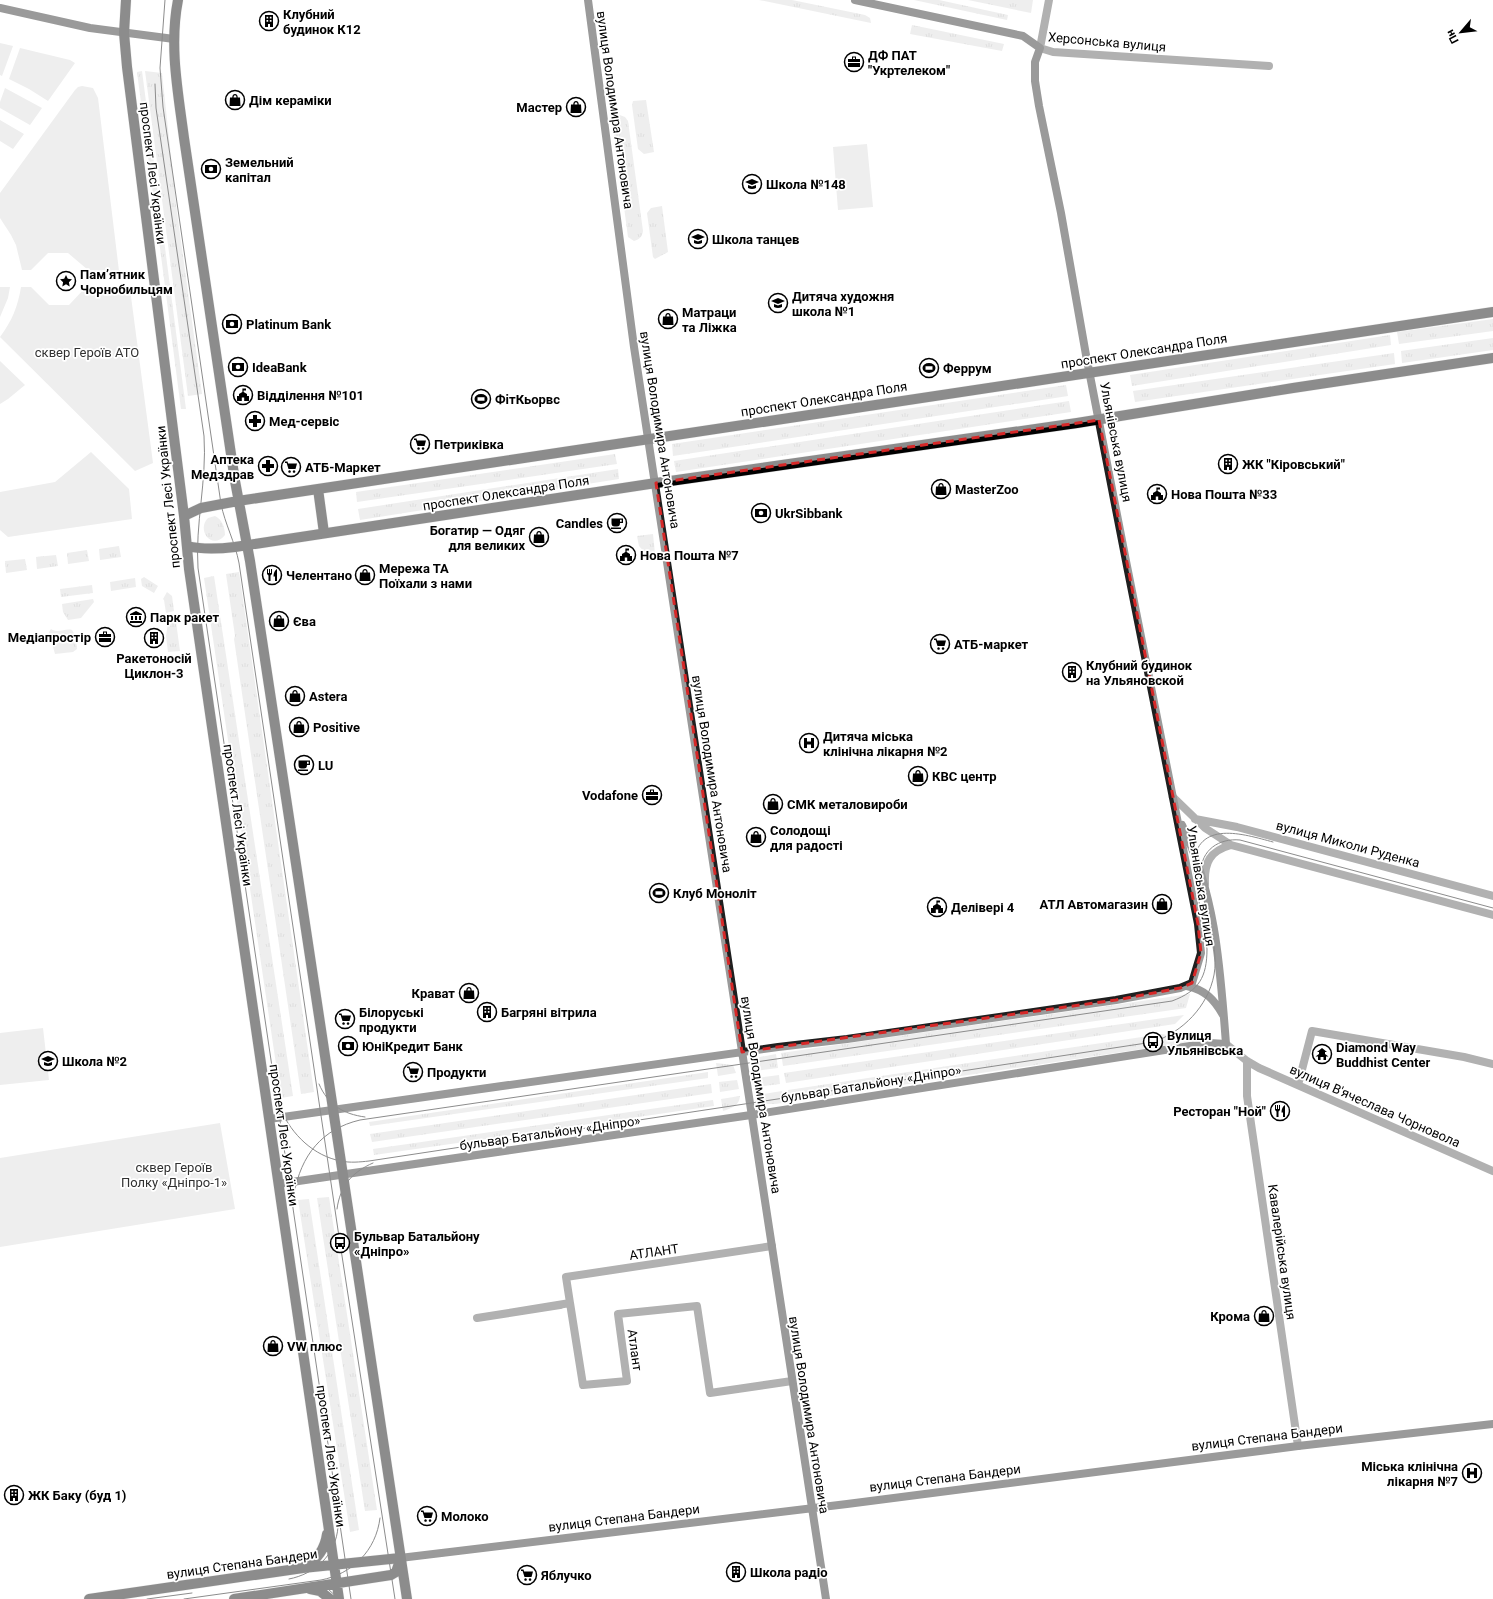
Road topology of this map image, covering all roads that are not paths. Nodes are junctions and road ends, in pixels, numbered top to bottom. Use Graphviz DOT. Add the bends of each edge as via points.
graph roads {
  1 [pos="126,0"];
  2 [pos="178,0"];
  3 [pos="588,0"];
  4 [pos="855,0"];
  5 [pos="1049,0"];
  6 [pos="0,8"];
  7 [pos="124,33"];
  8 [pos="174,39"];
  9 [pos="1040,48"];
  10 [pos="1269,66"];
  11 [pos="1493,312"];
  12 [pos="1493,358"];
  13 [pos="1090,372"];
  14 [pos="1099,420"];
  15 [pos="649,438"];
  16 [pos="656,483"];
  17 [pos="318,489"];
  18 [pos="238,501"];
  19 [pos="184,516"];
  20 [pos="324,533"];
  21 [pos="247,545"];
  22 [pos="187,546"];
  23 [pos="1173,797"];
  24 [pos="1177,816"];
  25 [pos="1195,819"];
  26 [pos="1231,845"];
  27 [pos="1206,889"];
  28 [pos="1493,896"];
  29 [pos="1493,915"];
  30 [pos="1190,985"];
  31 [pos="1224,1017"];
  32 [pos="1226,1044"];
  33 [pos="742,1052"];
  34 [pos="1247,1061"];
  35 [pos="1493,1064"];
  36 [pos="1298,1085"];
  37 [pos="333,1111"];
  38 [pos="751,1115"];
  39 [pos="269,1119"];
  40 [pos="1493,1171"];
  41 [pos="343,1175"];
  42 [pos="278,1184"];
  43 [pos="772,1246"];
  44 [pos="570,1303"];
  45 [pos="560,1304"];
  46 [pos="792,1381"];
  47 [pos="1493,1424"];
  48 [pos="1298,1446"];
  49 [pos="811,1508"];
  50 [pos="327,1520"];
  51 [pos="400,1558"];
  52 [pos="333,1564"];
  53 [pos="303,1568"];
  54 [pos="336,1584"];
  55 [pos="306,1588"];
  56 [pos="89,1599"];
  57 [pos="234,1599"];
  58 [pos="330,1599"];
  59 [pos="339,1599"];
  60 [pos="407,1599"];
  61 [pos="826,1599"];
  1 -- 7 [label="main road, проспект Лесі Українки"];
  2 -- 8 [label="main road"];
  3 -- 15 [label="street, вулиця Володимира Антоновича" via="634,347"];
  4 -- 9 [label="street, Херсонська вулиця" via="1023,36"];
  5 -- 9 [label="street"];
  6 -- 7 [label="street"];
  7 -- 8 [label="street"];
  7 -- 19 [label="main road, проспект Лесі Українки"];
  8 -- 18 [label="main road" via="184,138"];
  9 -- 10 [label="street, Херсонська вулиця" via="1053,52"];
  9 -- 13 [label="street, Ульянівська вулиця" via="1035,62 1035,81 1062,213"];
  11 -- 13 [label="main road, проспект Олександра Поля"];
  12 -- 14 [label="main road, проспект Олександра Поля"];
  13 -- 14 [label="street, Ульянівська вулиця"];
  13 -- 15 [label="main road, проспект Олександра Поля"];
  14 -- 16 [label="main road, проспект Олександра Поля"];
  14 -- 23 [label="street, Ульянівська вулиця"];
  15 -- 16 [label="street, вулиця Володимира Антоновича"];
  15 -- 17 [label="main road, проспект Олександра Поля"];
  16 -- 20 [label="main road, проспект Олександра Поля"];
  16 -- 33 [label="street, вулиця Володимира Антоновича"];
  17 -- 18 [label="main road, проспект Олександра Поля"];
  17 -- 20 [label="main road"];
  18 -- 19 [label="main road, проспект Олександра Поля" via="200,508"];
  18 -- 21 [label="main road"];
  19 -- 22 [label="main road, проспект Лесі Українки"];
  20 -- 21 [label="main road, проспект Олександра Поля"];
  21 -- 22 [label="main road, проспект Олександра Поля" via="216,549"];
  21 -- 37 [label="main road"];
  22 -- 39 [label="main road, проспект Лесі Українки"];
  23 -- 24 [label="street, Ульянівська вулиця"];
  23 -- 25 [label="street"];
  24 -- 27 [label="street, Ульянівська вулиця" via="1195,855"];
  24 -- 30 [label="street, Ульянівська вулиця" via="1200,944 1199,962"];
  25 -- 26 [label="street"];
  25 -- 28 [label="street, вулиця Миколи Руденка" via="1237,827"];
  26 -- 27 [label="street" via="1213,853 1208,860"];
  26 -- 29 [label="street"];
  27 -- 31 [label="street, Ульянівська вулиця" via="1219,954"];
  30 -- 31 [label="street" via="1207,994"];
  30 -- 33 [label="street" via="1116,1000"];
  31 -- 32 [label="street, Ульянівська вулиця"];
  32 -- 34 [label="street"];
  32 -- 38 [label="street, бульвар Батальйону «Дніпро»" via="1209,1043"];
  33 -- 37 [label="street"];
  33 -- 38 [label="street, вулиця Володимира Антоновича"];
  34 -- 36 [label="street, вулиця В'ячеслава Чорновола"];
  34 -- 48 [label="street, Кавалерійська вулиця" via="1247,1096"];
  35 -- 36 [label="street" via="1312,1031"];
  36 -- 40 [label="street, вулиця В'ячеслава Чорновола"];
  37 -- 39 [label="street"];
  37 -- 41 [label="main road"];
  38 -- 41 [label="street, бульвар Батальйону «Дніпро»"];
  38 -- 43 [label="street, вулиця Володимира Антоновича"];
  39 -- 42 [label="main road, проспект Лесі Українки"];
  41 -- 42 [label="street, бульвар Батальйону «Дніпро»"];
  41 -- 51 [label="main road"];
  42 -- 50 [label="main road, проспект Лесі Українки"];
  43 -- 44 [label="street, АТЛАНТ" via="566,1277"];
  43 -- 46 [label="street, вулиця Володимира Антоновича"];
  44 -- 45 [label="street" via="562,1304 555,1305 547,1307 524,1310 516,1312 478,1318 523,1310 545,1307 553,1306"];
  44 -- 46 [label="street, Атлант" via="583,1385 627,1381 618,1314 697,1306 710,1394"];
  46 -- 49 [label="street, вулиця Володимира Антоновича"];
  47 -- 48 [label="street, вулиця Степана Бандери"];
  48 -- 49 [label="street, вулиця Степана Бандери"];
  49 -- 51 [label="street, вулиця Степана Бандери"];
  49 -- 61 [label="street, вулиця Володимира Антоновича"];
  50 -- 52 [label="main road, проспект Лесі Українки"];
  50 -- 53 [label="main road" via="325,1545 317,1558"];
  51 -- 52 [label="main road, вулиця Степана Бандери"];
  51 -- 54 [label="main road" via="396,1572 391,1575"];
  51 -- 60 [label="main road"];
  52 -- 53 [label="main road, вулиця Степана Бандери"];
  52 -- 54 [label="main road, проспект Лесі Українки"];
  53 -- 56 [label="main road, вулиця Степана Бандери"];
  54 -- 55 [label="main road"];
  54 -- 59 [label="main road, проспект Лесі Українки"];
  55 -- 57 [label="main road"];
  55 -- 58 [label="main road" via="320,1591"];
}
